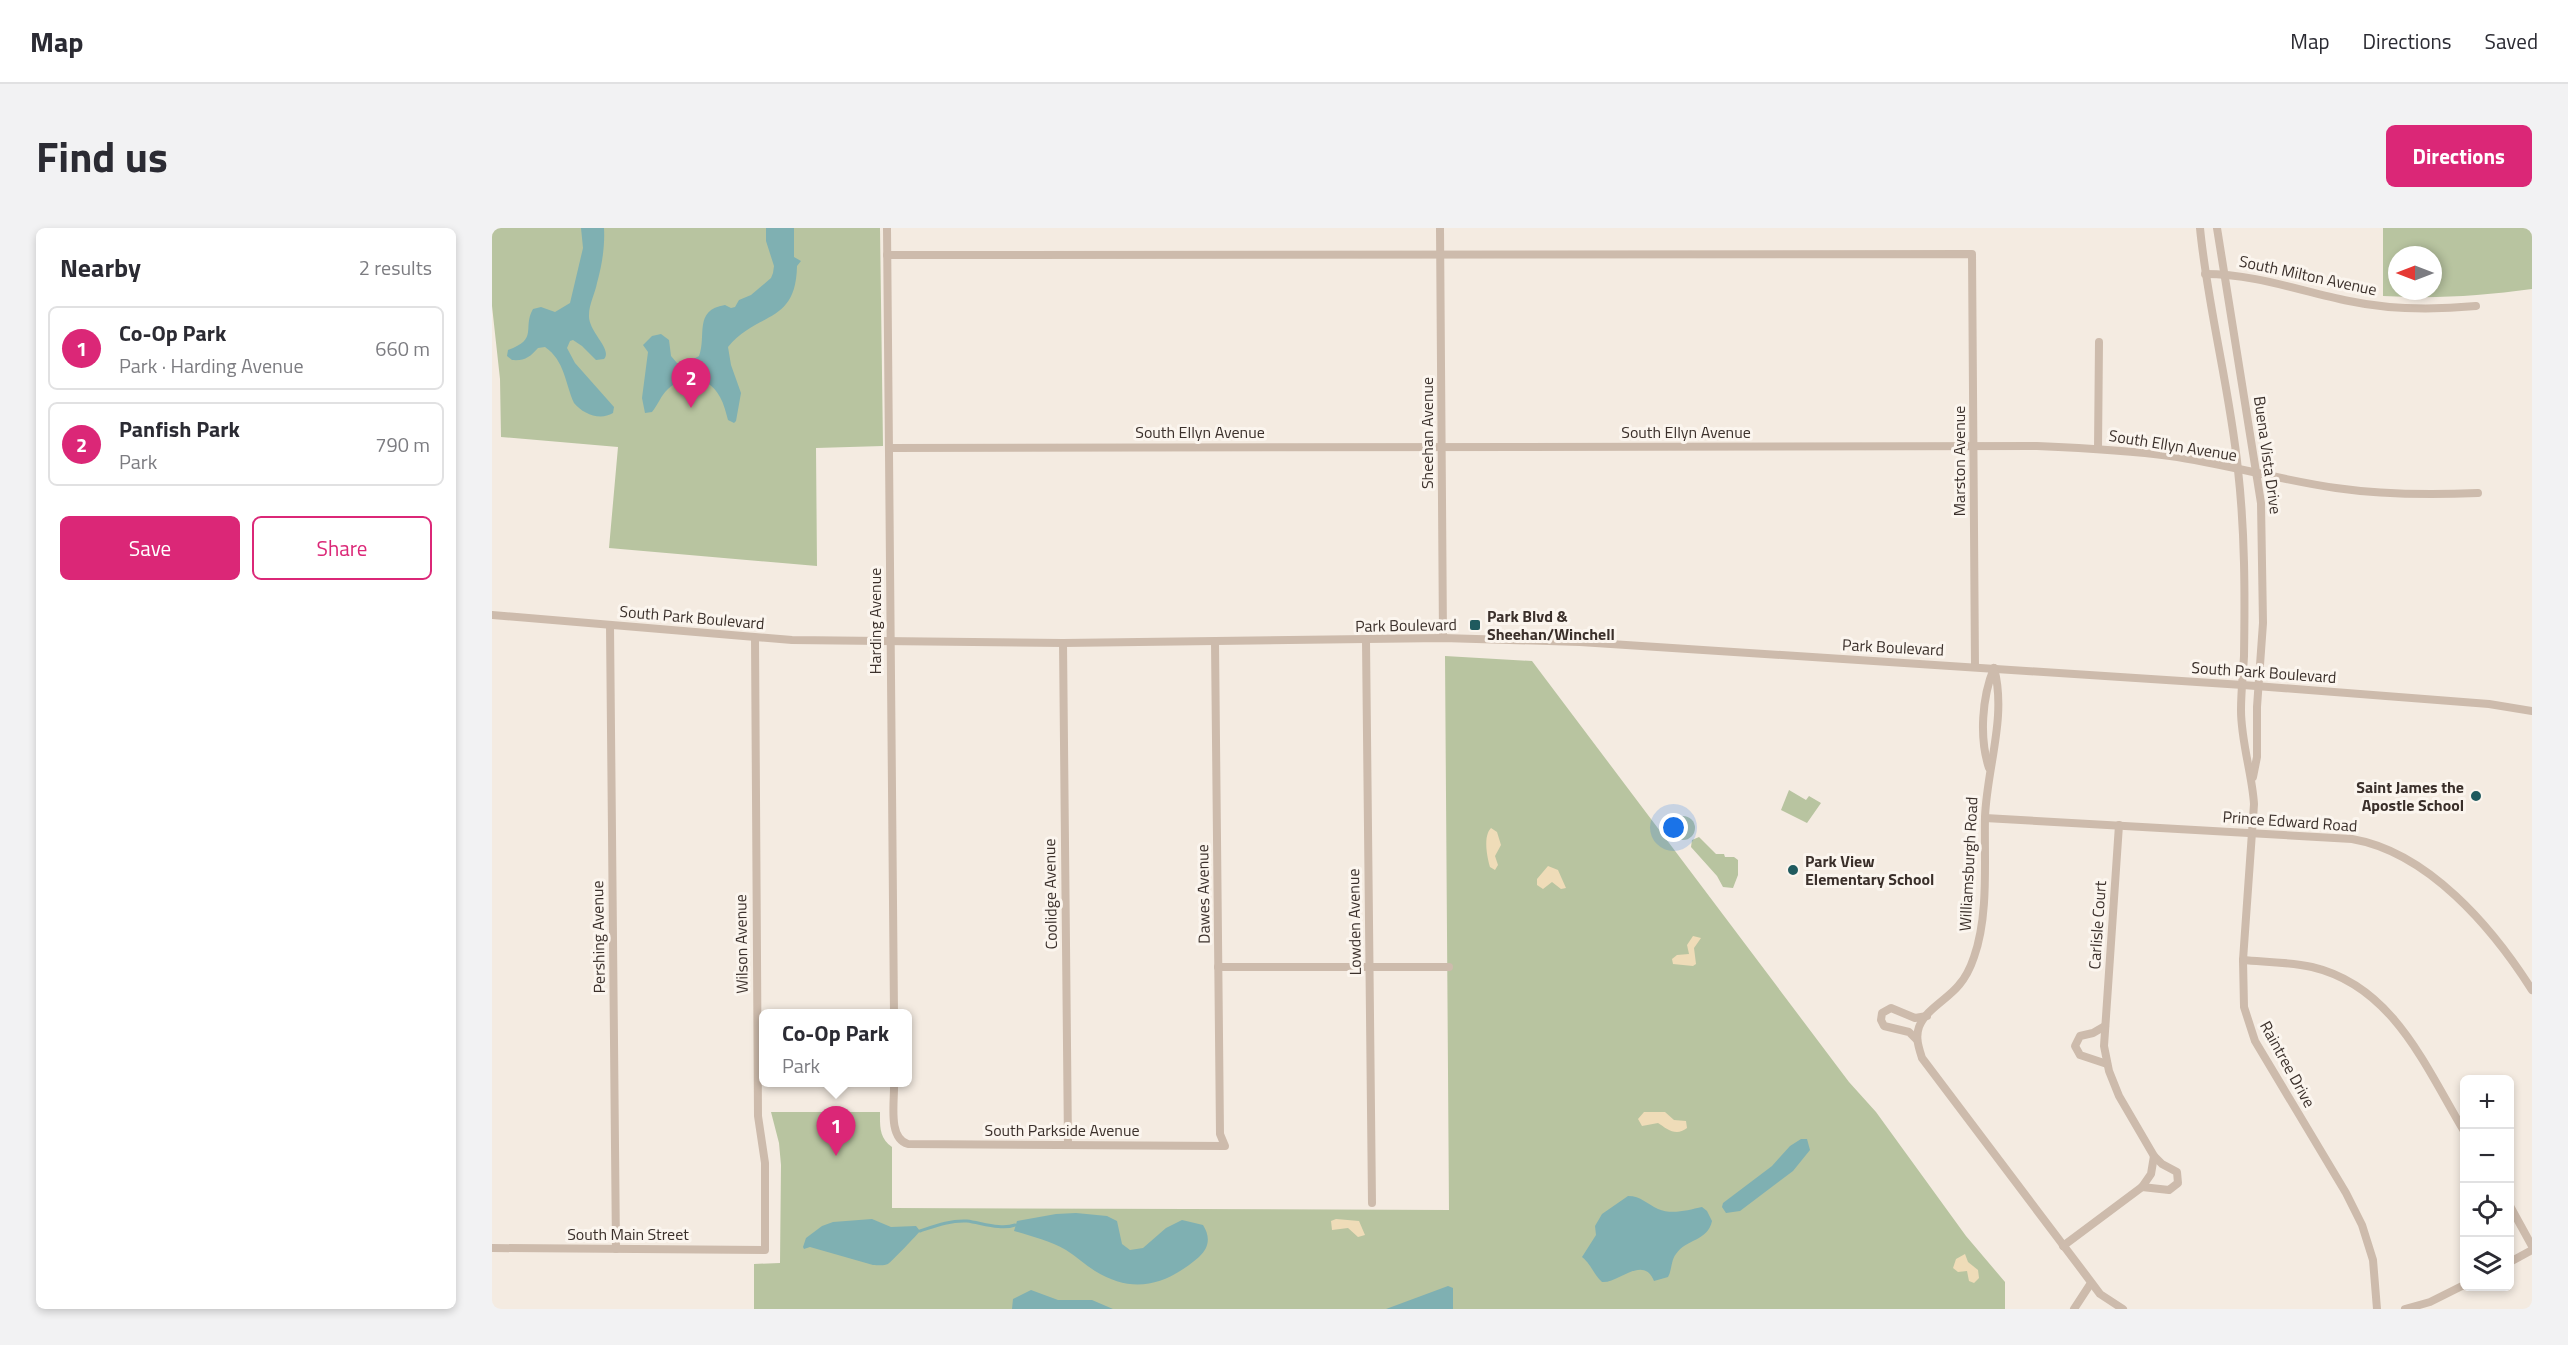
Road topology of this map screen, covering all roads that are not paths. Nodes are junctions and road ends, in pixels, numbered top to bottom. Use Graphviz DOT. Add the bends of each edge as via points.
graph roads {
  1 [pos="887,228"];
  2 [pos="1440,228"];
  3 [pos="2200,228"];
  4 [pos="2217,228"];
  5 [pos="1440,254"];
  6 [pos="887,255"];
  7 [pos="2205,274"];
  8 [pos="2223,274"];
  9 [pos="2476,306"];
  10 [pos="2099,342"];
  11 [pos="889,447"];
  12 [pos="1443,447"];
  13 [pos="1974,447"];
  14 [pos="2098,449"];
  15 [pos="2238,470"];
  16 [pos="2258,473"];
  17 [pos="2478,493"];
  18 [pos="492,615"];
  19 [pos="610,626"];
  20 [pos="755,638"];
  21 [pos="1443,638"];
  22 [pos="890,639"];
  23 [pos="1366,641"];
  24 [pos="1063,642"];
  25 [pos="1215,642"];
  26 [pos="1975,667"];
  27 [pos="1994,668"];
  28 [pos="2243,685"];
  29 [pos="2260,687"];
  30 [pos="2532,711"];
  31 [pos="1989,768"];
  32 [pos="2253,780"];
  33 [pos="1985,818"];
  34 [pos="2119,825"];
  35 [pos="2252,833"];
  36 [pos="2243,960"];
  37 [pos="1218,967"];
  38 [pos="1370,967"];
  39 [pos="1449,967"];
  40 [pos="2532,990"];
  41 [pos="760,1009"];
  42 [pos="894,1009"];
  43 [pos="1927,1016"];
  44 [pos="2105,1026"];
  45 [pos="1917,1040"];
  46 [pos="2108,1064"];
  47 [pos="759,1087"];
  48 [pos="894,1087"];
  49 [pos="2463,1129"];
  50 [pos="1068,1145"];
  51 [pos="1226,1146"];
  52 [pos="2154,1156"];
  53 [pos="2142,1186"];
  54 [pos="1372,1203"];
  55 [pos="2514,1214"];
  56 [pos="2063,1246"];
  57 [pos="492,1248"];
  58 [pos="2532,1248"];
  59 [pos="616,1249"];
  60 [pos="765,1250"];
  61 [pos="2514,1259"];
  62 [pos="2091,1282"];
  63 [pos="2460,1287"];
  64 [pos="2115,1305"];
  65 [pos="2074,1309"];
  66 [pos="2105,1309"];
  67 [pos="2123,1309"];
  68 [pos="2377,1309"];
  69 [pos="2405,1309"];
  1 -- 6 [label="street, Harding Avenue"];
  2 -- 5 [label="street, Sheehan Avenue"];
  3 -- 7 [label="street, Buena Vista Drive"];
  4 -- 8 [label="street, Buena Vista Drive"];
  5 -- 6 [label="street"];
  5 -- 12 [label="street, Sheehan Avenue"];
  5 -- 13 [label="street, Marston Avenue" via="1972,254"];
  6 -- 11 [label="street, Harding Avenue"];
  7 -- 8 [label="street, South Milton Avenue"];
  7 -- 15 [label="street, Buena Vista Drive"];
  8 -- 9 [label="street, South Milton Avenue" via="2244,275 2374,305 2422,309"];
  8 -- 16 [label="street, Buena Vista Drive"];
  10 -- 14 [label="street"];
  11 -- 12 [label="street, South Ellyn Avenue"];
  11 -- 22 [label="street, Harding Avenue"];
  12 -- 13 [label="street, South Ellyn Avenue"];
  12 -- 21 [label="street, Sheehan Avenue"];
  13 -- 14 [label="street, South Ellyn Avenue"];
  13 -- 26 [label="street, Marston Avenue"];
  14 -- 15 [label="street, South Ellyn Avenue"];
  15 -- 16 [label="street, South Ellyn Avenue"];
  15 -- 28 [label="street, Buena Vista Drive" via="2244,570"];
  16 -- 17 [label="street, South Ellyn Avenue" via="2373,492"];
  16 -- 29 [label="street, Buena Vista Drive" via="2264,584"];
  18 -- 19 [label="street, South Park Boulevard"];
  19 -- 20 [label="street, South Park Boulevard"];
  19 -- 59 [label="street, Pershing Avenue"];
  20 -- 22 [label="street, South Park Boulevard"];
  20 -- 41 [label="street, Wilson Avenue"];
  21 -- 23 [label="street, Park Boulevard"];
  21 -- 26 [label="street, Park Boulevard" via="1580,642"];
  22 -- 24 [label="street, Park Boulevard"];
  22 -- 42 [label="street, Harding Avenue"];
  23 -- 25 [label="street, Park Boulevard"];
  23 -- 38 [label="street, Lowden Avenue"];
  24 -- 25 [label="street, Park Boulevard"];
  24 -- 50 [label="street, Coolidge Avenue"];
  25 -- 37 [label="street, Dawes Avenue"];
  26 -- 27 [label="street, Park Boulevard"];
  27 -- 28 [label="street, South Park Boulevard"];
  27 -- 31 [label="street, Williamsburgh Road" via="2000,689"];
  27 -- 31 [label="street, Williamsburgh Road" via="1986,688 1983,752"];
  28 -- 29 [label="street, South Park Boulevard"];
  28 -- 32 [label="street, Raintree Drive" via="2241,711"];
  29 -- 30 [label="street, South Park Boulevard" via="2489,704"];
  29 -- 32 [label="street, Raintree Drive"];
  31 -- 33 [label="street, Williamsburgh Road"];
  32 -- 35 [label="street, Raintree Drive"];
  33 -- 34 [label="street, Prince Edward Road"];
  33 -- 43 [label="street, Williamsburgh Road" via="1978,944 1959,985"];
  34 -- 35 [label="street, Prince Edward Road"];
  34 -- 44 [label="street, Carlisle Court"];
  35 -- 36 [label="street, Raintree Drive"];
  35 -- 40 [label="street, Prince Edward Road" via="2352,839 2398,853 2470,910"];
  36 -- 49 [label="street" via="2313,968 2343,978 2368,993 2404,1032"];
  36 -- 68 [label="street, Raintree Drive" via="2242,993 2249,1025 2263,1056 2362,1225 2373,1260"];
  37 -- 38 [label="street"];
  37 -- 51 [label="street, Dawes Avenue" via="1220,1134"];
  38 -- 39 [label="street"];
  38 -- 54 [label="street, Lowden Avenue"];
  43 -- 45 [label="street, Williamsburgh Road" via="1919,1026"];
  43 -- 45 [label="street" via="1906,1016 1894,1008 1882,1013 1884,1026 1909,1032"];
  44 -- 46 [label="street, Carlisle Court"];
  44 -- 46 [label="street" via="2080,1036 2075,1046 2080,1055"];
  45 -- 56 [label="street" via="1922,1058"];
  46 -- 52 [label="street, Carlisle Court" via="2119,1096"];
  47 -- 60 [label="street, Wilson Avenue" via="758,1116 765,1163"];
  48 -- 50 [label="street, South Parkside Avenue" via="895,1133 899,1140 912,1145"];
  50 -- 51 [label="street, South Parkside Avenue"];
  52 -- 53 [label="street" via="2151,1174"];
  52 -- 53 [label="street, Carlisle Court" via="2177,1172 2178,1183 2169,1190"];
  53 -- 56 [label="street"];
  55 -- 58 [label="street"];
  56 -- 62 [label="street"];
  57 -- 59 [label="street, South Main Street"];
  58 -- 61 [label="street"];
  59 -- 60 [label="street, South Main Street"];
  62 -- 64 [label="street"];
  62 -- 65 [label="street"];
  63 -- 69 [label="street"];
  64 -- 66 [label="street"];
  64 -- 67 [label="street"];
}
